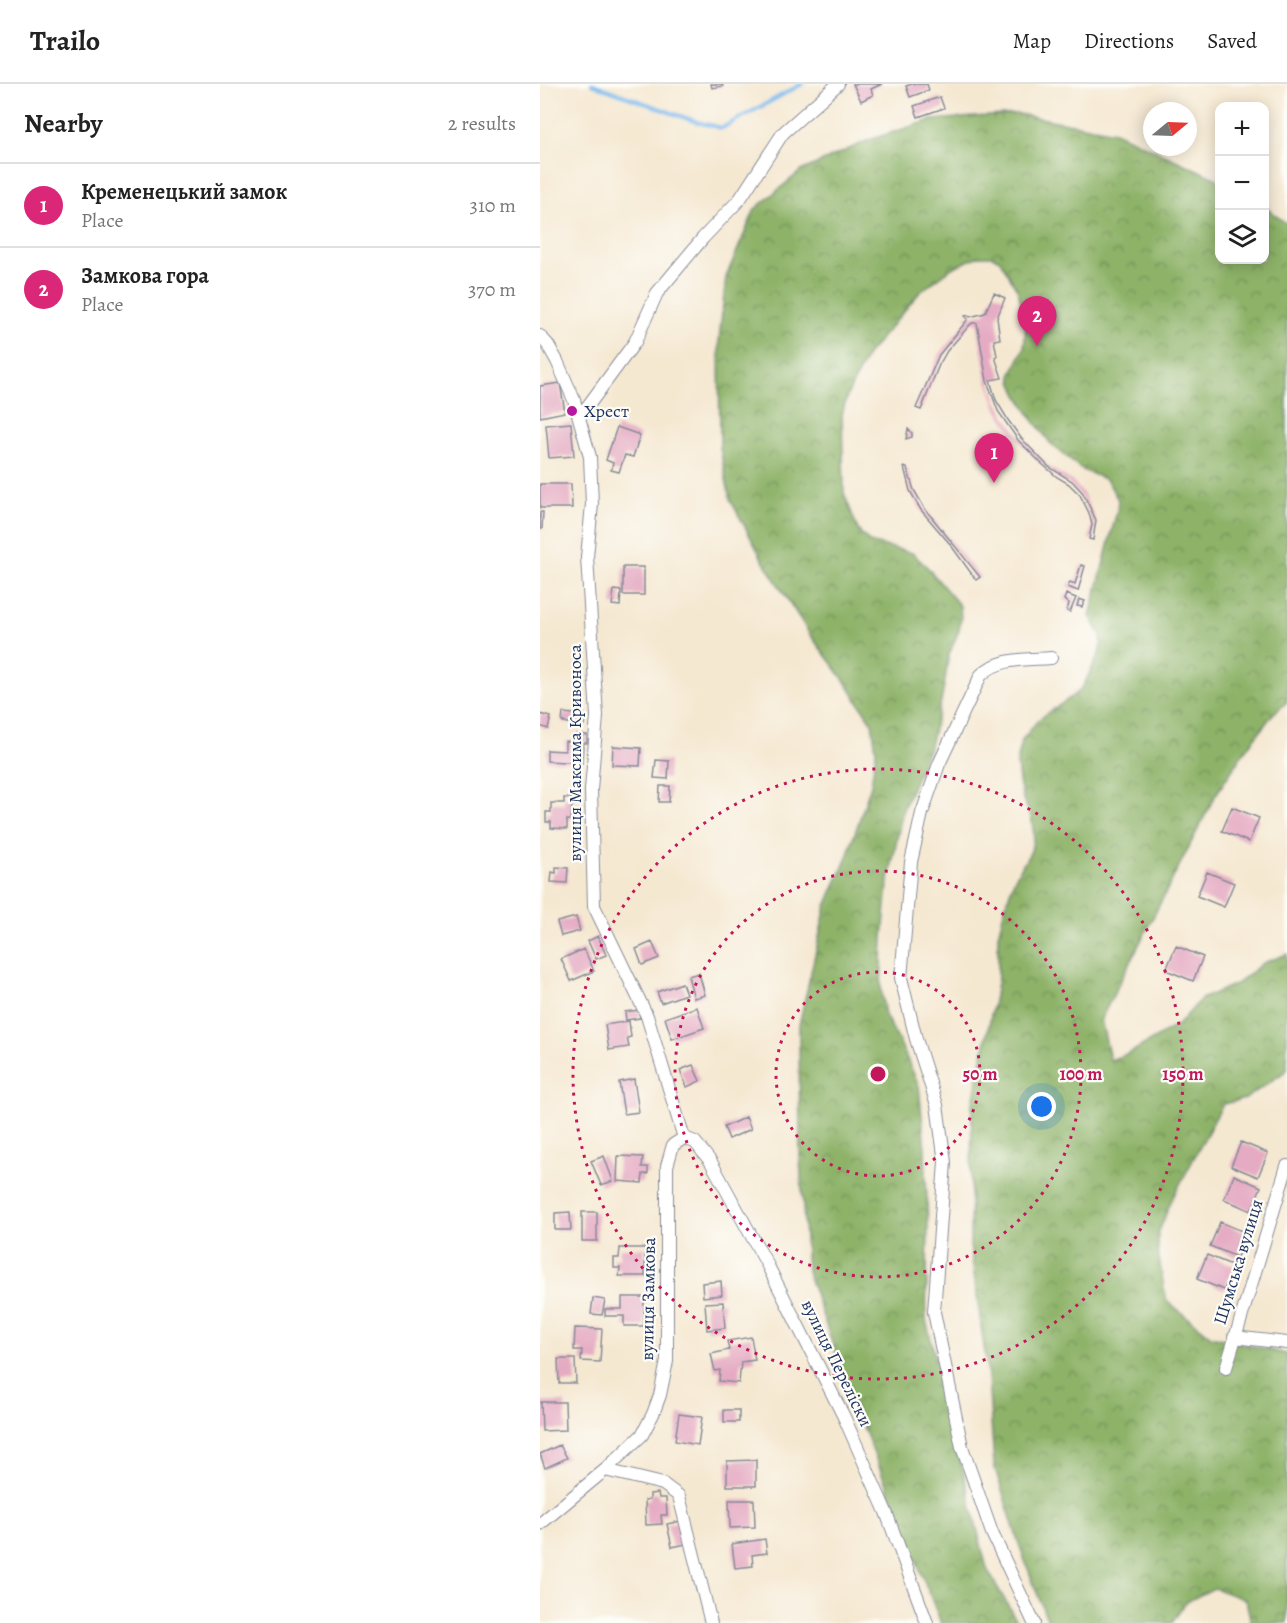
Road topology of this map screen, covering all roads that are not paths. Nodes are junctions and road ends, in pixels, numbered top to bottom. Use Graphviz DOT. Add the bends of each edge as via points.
graph roads {
  1 [pos="838,84"];
  2 [pos="540,336"];
  3 [pos="579,418"];
  4 [pos="1051,658"];
  5 [pos="684,1138"];
  6 [pos="1287,1166"];
  7 [pos="1234,1337"];
  8 [pos="1287,1343"];
  9 [pos="1226,1368"];
  10 [pos="605,1470"];
  11 [pos="540,1524"];
  12 [pos="711,1623"];
  13 [pos="927,1623"];
  14 [pos="1034,1623"];
  1 -- 3 [label="street" via="783,133 740,199 657,293 635,342"];
  2 -- 3 [label="street, вулиця Максима Кривоноса" via="563,376"];
  3 -- 5 [label="street, вулиця Максима Кривоноса" via="592,480 587,557 597,716 591,790 594,906 647,1016"];
  4 -- 14 [label="street" via="1002,662 986,670 943,754 922,813 912,862 901,978 937,1105 945,1162 934,1312 962,1447 992,1533"];
  5 -- 10 [label="street, вулиця Замкова" via="673,1145 667,1167 667,1361 660,1395 642,1435"];
  5 -- 13 [label="street, вулиця Переліски" via="696,1142 711,1162 844,1417 886,1512"];
  6 -- 7 [label="street, Шумська вулиця"];
  7 -- 8 [label="street"];
  7 -- 9 [label="street, Шумська вулиця"];
  10 -- 11 [label="street, вулиця Замкова"];
  10 -- 12 [label="street" via="663,1484 679,1496"];
}
